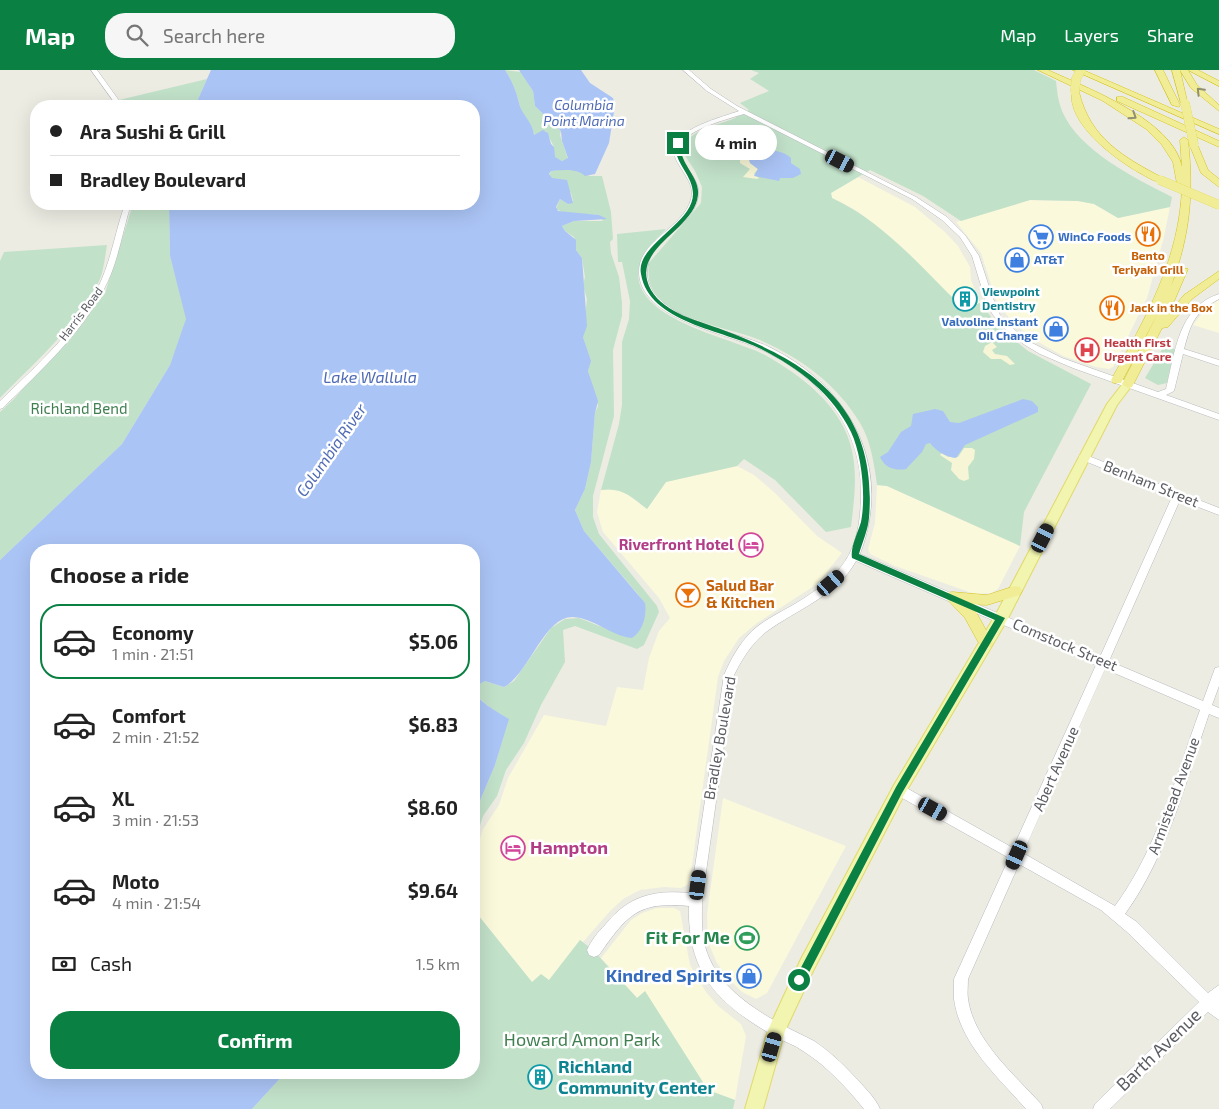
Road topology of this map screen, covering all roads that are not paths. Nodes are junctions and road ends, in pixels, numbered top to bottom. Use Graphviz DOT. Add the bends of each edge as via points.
graph roads {
  1 [pos="96,70"];
  2 [pos="686,70"];
  3 [pos="1042,70"];
  4 [pos="1055,70"];
  5 [pos="1077,70"];
  6 [pos="1081,70"];
  7 [pos="1100,70"];
  8 [pos="1159,70"];
  9 [pos="1170,70"];
  10 [pos="1176,70"];
  11 [pos="1184,70"];
  12 [pos="1192,70"];
  13 [pos="1219,84"];
  14 [pos="116,100"];
  15 [pos="1180,104"];
  16 [pos="1219,109"];
  17 [pos="743,112"];
  18 [pos="1219,132"];
  19 [pos="1219,144"];
  20 [pos="1194,145"];
  21 [pos="1219,184"];
  22 [pos="1219,204"];
  23 [pos="126,210"];
  24 [pos="1182,241"];
  25 [pos="1219,274"];
  26 [pos="1219,280"];
  27 [pos="1219,296"];
  28 [pos="1188,297"];
  29 [pos="1151,341"];
  30 [pos="1181,351"];
  31 [pos="1219,364"];
  32 [pos="1117,380"];
  33 [pos="1128,384"];
  34 [pos="1156,395"];
  35 [pos="1112,404"];
  36 [pos="0,406"];
  37 [pos="1219,417"];
  38 [pos="1083,457"];
  39 [pos="1177,496"];
  40 [pos="1219,512"];
  41 [pos="855,556"];
  42 [pos="1015,591"];
  43 [pos="952,597"];
  44 [pos="1001,618"];
  45 [pos="986,643"];
  46 [pos="1103,662"];
  47 [pos="1219,670"];
  48 [pos="1206,707"];
  49 [pos="1219,713"];
  50 [pos="899,790"];
  51 [pos="1017,855"];
  52 [pos="696,900"];
  53 [pos="1117,914"];
  54 [pos="594,950"];
  55 [pos="1219,992"];
  56 [pos="1208,1002"];
  57 [pos="1219,1012"];
  58 [pos="777,1030"];
  59 [pos="754,1109"];
  60 [pos="873,1109"];
  61 [pos="1036,1109"];
  62 [pos="1100,1109"];
  1 -- 14 [label="street"];
  2 -- 17 [label="street" via="714,94"];
  3 -- 24 [label="highway, one-way" via="1128,113 1164,141 1180,172"];
  4 -- 19 [label="highway"];
  5 -- 18 [label="highway"];
  6 -- 22 [label="highway, bridge" via="1075,92 1081,114 1095,135 1118,155 1160,180"];
  7 -- 18 [label="highway" via="1110,80"];
  8 -- 15 [label="highway"];
  9 -- 15 [label="highway"];
  10 -- 15 [label="highway"];
  16 -- 11 [label="highway, one-way" via="1194,86"];
  12 -- 13 [label="highway"];
  15 -- 20 [label="highway, bridge"];
  15 -- 24 [label="highway" via="1189,179"];
  17 -- 32 [label="street" via="930,208 957,231 973,252 992,307 1013,332 1055,357"];
  17 -- 41 [label="street, Bradley Boulevard" via="693,130 678,143 678,156 694,183 694,200 686,215 648,256 644,278 653,297 675,314 773,352 813,379 835,401 855,432 866,468 865,519"];
  20 -- 21 [label="highway" via="1204,171"];
  20 -- 29 [label="highway" via="1197,189 1194,228 1180,277"];
  23 -- 36 [label="street, Harris Road" via="109,270 97,295 68,333"];
  24 -- 32 [label="highway" via="1172,273"];
  25 -- 28 [label="highway"];
  26 -- 28 [label="highway"];
  27 -- 30 [label="street" via="1202,306 1191,318"];
  28 -- 29 [label="highway"];
  29 -- 33 [label="highway"];
  30 -- 31 [label="street"];
  30 -- 34 [label="street" via="1170,391"];
  32 -- 33 [label="street"];
  32 -- 35 [label="main road"];
  33 -- 34 [label="street"];
  33 -- 35 [label="main road"];
  34 -- 37 [label="street"];
  35 -- 38 [label="main road"];
  38 -- 39 [label="street, Benham Street"];
  38 -- 42 [label="main road"];
  39 -- 40 [label="street, Benham Street"];
  39 -- 46 [label="street, Abert Avenue"];
  41 -- 43 [label="street, Comstock Street"];
  41 -- 52 [label="street, Bradley Boulevard" via="820,592 755,636 730,672"];
  42 -- 43 [label="highway" via="987,600"];
  42 -- 44 [label="main road"];
  43 -- 44 [label="street, Comstock Street"];
  43 -- 45 [label="highway" via="970,614"];
  44 -- 45 [label="main road"];
  44 -- 46 [label="street, Comstock Street"];
  45 -- 50 [label="main road"];
  46 -- 48 [label="street, Comstock Street"];
  46 -- 51 [label="street, Abert Avenue"];
  47 -- 48 [label="street, Armistead Avenue"];
  48 -- 49 [label="street, Comstock Street"];
  48 -- 53 [label="street, Armistead Avenue" via="1154,853"];
  50 -- 51 [label="street"];
  50 -- 58 [label="main road" via="806,965"];
  51 -- 53 [label="street"];
  51 -- 61 [label="street, Abert Avenue" via="961,979 960,993 964,1015 979,1042"];
  52 -- 54 [label="street" via="662,897 636,904 616,920"];
  52 -- 58 [label="street, Bradley Boulevard" via="695,936 709,974 732,1000"];
  53 -- 56 [label="street"];
  55 -- 56 [label="street, Barth Avenue"];
  56 -- 57 [label="street"];
  56 -- 62 [label="street, Barth Avenue"];
  58 -- 59 [label="main road"];
  58 -- 60 [label="street, Bradley Boulevard" via="824,1058"];
}
